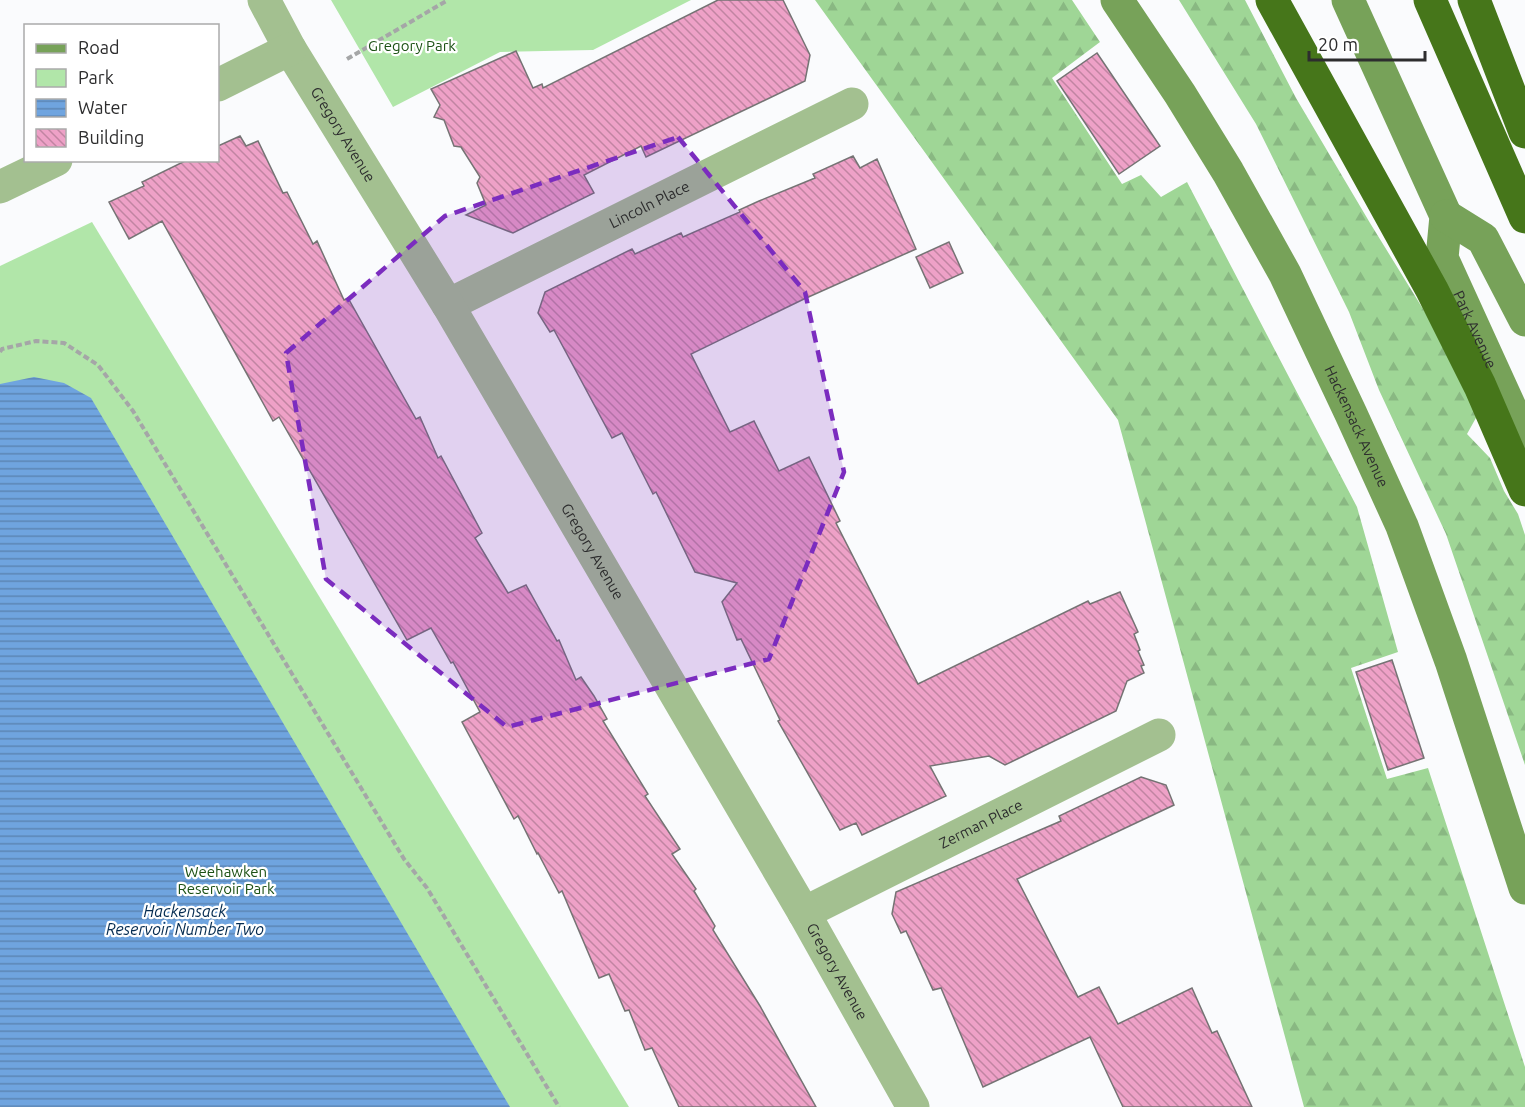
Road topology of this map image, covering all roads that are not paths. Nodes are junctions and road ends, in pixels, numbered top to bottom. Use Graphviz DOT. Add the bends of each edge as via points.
graph roads {
  1 [pos="264,0"];
  2 [pos="1117,0"];
  3 [pos="1272,0"];
  4 [pos="1348,0"];
  5 [pos="1430,0"];
  6 [pos="1474,0"];
  7 [pos="290,49"];
  8 [pos="219,84"];
  9 [pos="852,104"];
  10 [pos="1525,132"];
  11 [pos="52,162"];
  12 [pos="0,187"];
  13 [pos="1446,216"];
  14 [pos="1525,217"];
  15 [pos="448,304"];
  16 [pos="1525,320"];
  17 [pos="1525,440"];
  18 [pos="1525,490"];
  19 [pos="1159,735"];
  20 [pos="1525,888"];
  21 [pos="804,913"];
  22 [pos="913,1107"];
  1 -- 7 [label="street, Gregory Avenue"];
  2 -- 20 [label="main road, Hackensack Avenue" via="1228,172 1285,274 1351,414 1402,526"];
  3 -- 18 [label="highway" via="1432,290 1480,386"];
  4 -- 13 [label="main road, Park Avenue"];
  5 -- 14 [label="highway"];
  6 -- 10 [label="highway"];
  7 -- 8 [label="street"];
  7 -- 15 [label="street, Gregory Avenue"];
  9 -- 15 [label="street, Lincoln Place"];
  11 -- 12 [label="street"];
  13 -- 16 [label="main road" via="1483,239"];
  13 -- 17 [label="main road, Park Avenue" via="1442,258"];
  15 -- 21 [label="street, Gregory Avenue"];
  19 -- 21 [label="street, Zerman Place"];
  21 -- 22 [label="street, Gregory Avenue"];
}
